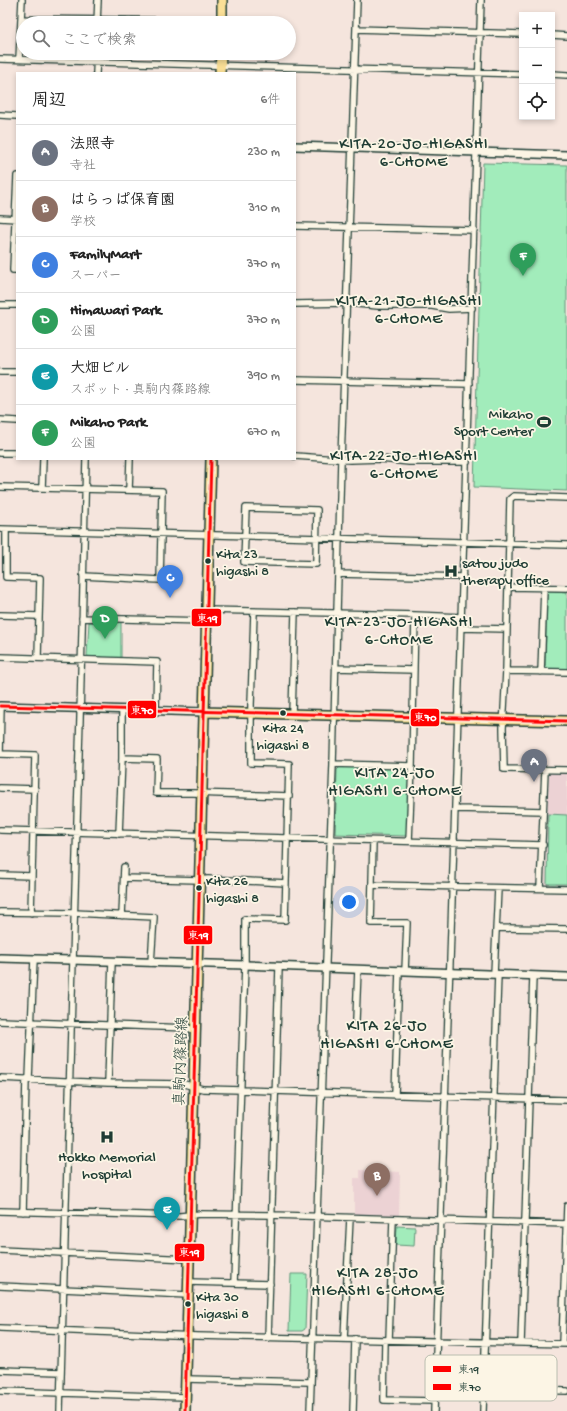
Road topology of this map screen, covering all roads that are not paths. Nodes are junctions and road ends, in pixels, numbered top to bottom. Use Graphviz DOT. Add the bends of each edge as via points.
graph roads {
  1 [pos="22,0"];
  2 [pos="98,0"];
  3 [pos="222,0"];
  4 [pos="357,0"];
  5 [pos="481,0"];
  6 [pos="21,16"];
  7 [pos="97,16"];
  8 [pos="222,16"];
  9 [pos="356,29"];
  10 [pos="481,33"];
  11 [pos="519,34"];
  12 [pos="555,35"];
  13 [pos="567,36"];
  14 [pos="0,59"];
  15 [pos="16,59"];
  16 [pos="58,60"];
  17 [pos="96,61"];
  18 [pos="221,69"];
  19 [pos="355,69"];
  20 [pos="96,72"];
  21 [pos="479,73"];
  22 [pos="519,74"];
  23 [pos="555,74"];
  24 [pos="567,75"];
  25 [pos="0,115"];
  26 [pos="16,116"];
  27 [pos="296,146"];
  28 [pos="352,148"];
  29 [pos="477,152"];
  30 [pos="567,155"];
  31 [pos="0,218"];
  32 [pos="16,219"];
  33 [pos="296,226"];
  34 [pos="350,228"];
  35 [pos="474,230"];
  36 [pos="16,270"];
  37 [pos="347,303"];
  38 [pos="0,304"];
  39 [pos="296,304"];
  40 [pos="16,305"];
  41 [pos="472,308"];
  42 [pos="0,372"];
  43 [pos="16,372"];
  44 [pos="296,380"];
  45 [pos="345,382"];
  46 [pos="469,384"];
  47 [pos="0,420"];
  48 [pos="16,421"];
  49 [pos="0,453"];
  50 [pos="16,453"];
  51 [pos="296,456"];
  52 [pos="43,460"];
  53 [pos="86,460"];
  54 [pos="130,460"];
  55 [pos="211,460"];
  56 [pos="341,460"];
  57 [pos="467,462"];
  58 [pos="0,487"];
  59 [pos="42,488"];
  60 [pos="85,488"];
  61 [pos="129,490"];
  62 [pos="567,498"];
  63 [pos="3,530"];
  64 [pos="85,532"];
  65 [pos="161,534"];
  66 [pos="208,536"];
  67 [pos="245,537"];
  68 [pos="316,538"];
  69 [pos="340,539"];
  70 [pos="464,542"];
  71 [pos="509,544"];
  72 [pos="567,545"];
  73 [pos="338,574"];
  74 [pos="84,576"];
  75 [pos="463,577"];
  76 [pos="508,586"];
  77 [pos="544,588"];
  78 [pos="567,588"];
  79 [pos="207,610"];
  80 [pos="254,612"];
  81 [pos="295,612"];
  82 [pos="337,614"];
  83 [pos="0,615"];
  84 [pos="415,615"];
  85 [pos="38,616"];
  86 [pos="461,617"];
  87 [pos="82,618"];
  88 [pos="206,621"];
  89 [pos="461,628"];
  90 [pos="507,629"];
  91 [pos="0,657"];
  92 [pos="38,657"];
  93 [pos="81,659"];
  94 [pos="336,668"];
  95 [pos="414,670"];
  96 [pos="506,671"];
  97 [pos="541,672"];
  98 [pos="567,672"];
  99 [pos="1,706"];
  100 [pos="80,708"];
  101 [pos="122,709"];
  102 [pos="156,710"];
  103 [pos="204,712"];
  104 [pos="251,713"];
  105 [pos="292,714"];
  106 [pos="334,715"];
  107 [pos="413,717"];
  108 [pos="458,718"];
  109 [pos="503,720"];
  110 [pos="567,721"];
  111 [pos="122,758"];
  112 [pos="333,764"];
  113 [pos="412,766"];
  114 [pos="545,770"];
  115 [pos="567,770"];
  116 [pos="0,788"];
  117 [pos="34,789"];
  118 [pos="202,793"];
  119 [pos="289,796"];
  120 [pos="455,809"];
  121 [pos="543,811"];
  122 [pos="0,830"];
  123 [pos="32,832"];
  124 [pos="76,833"];
  125 [pos="119,834"];
  126 [pos="201,836"];
  127 [pos="287,838"];
  128 [pos="330,839"];
  129 [pos="373,841"];
  130 [pos="409,842"];
  131 [pos="454,843"];
  132 [pos="543,845"];
  133 [pos="124,867"];
  134 [pos="0,875"];
  135 [pos="32,876"];
  136 [pos="124,878"];
  137 [pos="199,880"];
  138 [pos="286,882"];
  139 [pos="372,885"];
  140 [pos="453,886"];
  141 [pos="498,888"];
  142 [pos="540,888"];
  143 [pos="567,889"];
  144 [pos="0,912"];
  145 [pos="74,912"];
  146 [pos="31,913"];
  147 [pos="122,916"];
  148 [pos="497,928"];
  149 [pos="567,929"];
  150 [pos="0,958"];
  151 [pos="34,959"];
  152 [pos="73,961"];
  153 [pos="112,961"];
  154 [pos="151,963"];
  155 [pos="197,964"];
  156 [pos="245,965"];
  157 [pos="280,967"];
  158 [pos="326,968"];
  159 [pos="358,969"];
  160 [pos="402,971"];
  161 [pos="450,973"];
  162 [pos="496,974"];
  163 [pos="533,976"];
  164 [pos="567,977"];
  165 [pos="356,1020"];
  166 [pos="0,1021"];
  167 [pos="31,1022"];
  168 [pos="71,1024"];
  169 [pos="110,1026"];
  170 [pos="196,1031"];
  171 [pos="0,1078"];
  172 [pos="28,1079"];
  173 [pos="69,1080"];
  174 [pos="108,1083"];
  175 [pos="193,1087"];
  176 [pos="241,1090"];
  177 [pos="276,1091"];
  178 [pos="320,1093"];
  179 [pos="395,1095"];
  180 [pos="445,1096"];
  181 [pos="493,1098"];
  182 [pos="528,1099"];
  183 [pos="567,1100"];
  184 [pos="567,1206"];
  185 [pos="0,1211"];
  186 [pos="23,1212"];
  187 [pos="65,1213"];
  188 [pos="236,1215"];
  189 [pos="272,1215"];
  190 [pos="190,1216"];
  191 [pos="316,1216"];
  192 [pos="350,1218"];
  193 [pos="393,1219"];
  194 [pos="440,1221"];
  195 [pos="489,1222"];
  196 [pos="525,1224"];
  197 [pos="567,1224"];
  198 [pos="0,1250"];
  199 [pos="64,1253"];
  200 [pos="189,1259"];
  201 [pos="188,1282"];
  202 [pos="234,1283"];
  203 [pos="270,1284"];
  204 [pos="0,1286"];
  205 [pos="63,1289"];
  206 [pos="188,1295"];
  207 [pos="0,1328"];
  208 [pos="62,1330"];
  209 [pos="186,1335"];
  210 [pos="268,1338"];
  211 [pos="312,1338"];
  212 [pos="344,1339"];
  213 [pos="355,1339"];
  214 [pos="387,1340"];
  215 [pos="436,1341"];
  216 [pos="485,1342"];
  217 [pos="521,1343"];
  218 [pos="565,1344"];
  219 [pos="436,1355"];
  220 [pos="484,1355"];
  221 [pos="0,1370"];
  222 [pos="61,1372"];
  223 [pos="186,1379"];
  224 [pos="310,1382"];
  225 [pos="0,1391"];
  226 [pos="557,1391"];
  227 [pos="567,1391"];
  228 [pos="60,1393"];
  229 [pos="185,1397"];
  230 [pos="425,1401"];
  231 [pos="434,1401"];
  232 [pos="482,1401"];
  233 [pos="60,1411"];
  234 [pos="185,1411"];
  235 [pos="310,1411"];
  236 [pos="353,1411"];
  237 [pos="434,1411"];
  238 [pos="482,1411"];
  1 -- 6 [label="street"];
  2 -- 7 [label="street"];
  3 -- 8 [label="main road"];
  4 -- 9 [label="street"];
  5 -- 10 [label="street"];
  9 -- 10 [label="street"];
  9 -- 19 [label="street"];
  10 -- 11 [label="street"];
  10 -- 21 [label="street"];
  12 -- 13 [label="street"];
  14 -- 15 [label="street"];
  16 -- 17 [label="street"];
  17 -- 18 [label="street"];
  17 -- 20 [label="street"];
  18 -- 19 [label="street"];
  19 -- 21 [label="street"];
  19 -- 28 [label="street"];
  21 -- 22 [label="street"];
  21 -- 29 [label="street"];
  23 -- 24 [label="street"];
  25 -- 26 [label="street"];
  27 -- 28 [label="street"];
  28 -- 29 [label="street"];
  28 -- 34 [label="street"];
  29 -- 30 [label="street"];
  29 -- 35 [label="street"];
  31 -- 32 [label="street"];
  32 -- 36 [label="street" via="13,270"];
  33 -- 34 [label="street"];
  34 -- 35 [label="street"];
  34 -- 37 [label="street"];
  35 -- 41 [label="street"];
  37 -- 39 [label="street"];
  37 -- 41 [label="street"];
  37 -- 45 [label="street"];
  38 -- 40 [label="street"];
  41 -- 46 [label="street"];
  42 -- 43 [label="street"];
  44 -- 45 [label="street"];
  45 -- 46 [label="street"];
  45 -- 56 [label="street"];
  46 -- 57 [label="street"];
  47 -- 48 [label="street"];
  49 -- 50 [label="street"];
  51 -- 56 [label="street"];
  52 -- 59 [label="street"];
  53 -- 60 [label="street"];
  54 -- 61 [label="street"];
  55 -- 66 [label="main road, 真駒内篠路線"];
  56 -- 57 [label="street" via="381,458 408,462"];
  56 -- 69 [label="street"];
  57 -- 70 [label="street"];
  58 -- 59 [label="street"];
  59 -- 60 [label="street"];
  60 -- 61 [label="street"];
  60 -- 64 [label="street"];
  61 -- 65 [label="street" via="162,491"];
  62 -- 71 [label="street" via="514,496 510,499"];
  63 -- 64 [label="street"];
  63 -- 85 [label="street" via="6,577 40,578"];
  64 -- 65 [label="street"];
  64 -- 74 [label="street"];
  65 -- 66 [label="street"];
  65 -- 74 [label="street" via="160,580"];
  66 -- 67 [label="street"];
  66 -- 79 [label="main road, 真駒内篠路線"];
  67 -- 68 [label="street"];
  67 -- 68 [label="street" via="244,562 316,564"];
  67 -- 68 [label="street" via="246,508 317,510"];
  68 -- 69 [label="street"];
  69 -- 70 [label="street"];
  69 -- 73 [label="street"];
  70 -- 71 [label="street"];
  70 -- 75 [label="street"];
  71 -- 72 [label="street"];
  71 -- 76 [label="street"];
  73 -- 75 [label="street"];
  73 -- 82 [label="street"];
  74 -- 87 [label="street"];
  75 -- 86 [label="street"];
  76 -- 77 [label="street"];
  76 -- 90 [label="street"];
  77 -- 78 [label="street"];
  77 -- 97 [label="street"];
  79 -- 80 [label="street"];
  79 -- 88 [label="main road, 真駒内篠路線"];
  80 -- 81 [label="street"];
  80 -- 104 [label="street"];
  81 -- 82 [label="street"];
  81 -- 105 [label="street"];
  82 -- 84 [label="street"];
  82 -- 94 [label="street"];
  83 -- 85 [label="street"];
  84 -- 86 [label="street"];
  84 -- 95 [label="street"];
  85 -- 92 [label="street"];
  86 -- 89 [label="street"];
  87 -- 88 [label="street"];
  87 -- 93 [label="street"];
  88 -- 103 [label="main road, 真駒内篠路線"];
  89 -- 90 [label="street"];
  89 -- 108 [label="street"];
  90 -- 96 [label="street"];
  91 -- 92 [label="street"];
  92 -- 93 [label="street"];
  93 -- 100 [label="street"];
  93 -- 102 [label="street" via="157,662"];
  94 -- 95 [label="street"];
  94 -- 106 [label="street"];
  95 -- 107 [label="street"];
  96 -- 97 [label="street"];
  96 -- 109 [label="street"];
  97 -- 98 [label="street"];
  99 -- 100 [label="street"];
  99 -- 117 [label="street" via="0,754 35,755"];
  100 -- 101 [label="street"];
  100 -- 124 [label="street"];
  101 -- 102 [label="street"];
  101 -- 111 [label="street"];
  102 -- 103 [label="street"];
  103 -- 104 [label="main road"];
  103 -- 118 [label="main road, 真駒内篠路線"];
  104 -- 105 [label="main road"];
  104 -- 119 [label="street" via="251,763 289,764"];
  105 -- 106 [label="main road"];
  106 -- 107 [label="main road"];
  106 -- 112 [label="street"];
  107 -- 108 [label="main road"];
  107 -- 113 [label="street"];
  108 -- 109 [label="main road"];
  108 -- 120 [label="street"];
  109 -- 110 [label="main road"];
  109 -- 114 [label="street" via="504,769"];
  111 -- 118 [label="street" via="157,759 156,793"];
  111 -- 125 [label="street"];
  112 -- 113 [label="street"];
  112 -- 128 [label="street"];
  113 -- 130 [label="street"];
  114 -- 115 [label="street"];
  114 -- 121 [label="street"];
  116 -- 117 [label="street"];
  117 -- 123 [label="street"];
  118 -- 119 [label="street"];
  118 -- 126 [label="main road, 真駒内篠路線"];
  119 -- 127 [label="street"];
  120 -- 121 [label="street"];
  120 -- 131 [label="street"];
  121 -- 132 [label="street"];
  122 -- 123 [label="street"];
  123 -- 124 [label="street"];
  123 -- 135 [label="street"];
  124 -- 125 [label="street"];
  124 -- 145 [label="street"];
  125 -- 126 [label="street"];
  126 -- 127 [label="street"];
  126 -- 137 [label="main road, 真駒内篠路線"];
  127 -- 128 [label="street"];
  127 -- 138 [label="street"];
  128 -- 129 [label="street"];
  128 -- 158 [label="street"];
  129 -- 130 [label="street"];
  129 -- 139 [label="street"];
  130 -- 131 [label="street"];
  131 -- 132 [label="street"];
  131 -- 140 [label="street"];
  132 -- 142 [label="street"];
  133 -- 136 [label="street"];
  134 -- 135 [label="street"];
  135 -- 146 [label="street"];
  136 -- 137 [label="street"];
  136 -- 147 [label="street"];
  137 -- 138 [label="street"];
  137 -- 155 [label="main road, 真駒内篠路線"];
  138 -- 156 [label="street" via="285,920 245,919"];
  139 -- 140 [label="street"];
  139 -- 160 [label="street" via="371,923 407,923"];
  140 -- 141 [label="street"];
  140 -- 161 [label="street"];
  141 -- 142 [label="street"];
  141 -- 148 [label="street"];
  142 -- 143 [label="street"];
  144 -- 146 [label="street"];
  145 -- 146 [label="street"];
  145 -- 147 [label="street"];
  145 -- 152 [label="street"];
  147 -- 154 [label="street" via="154,917"];
  148 -- 149 [label="street"];
  148 -- 162 [label="street"];
  150 -- 151 [label="street"];
  151 -- 152 [label="street"];
  151 -- 167 [label="street"];
  152 -- 153 [label="street"];
  152 -- 168 [label="street"];
  153 -- 154 [label="street"];
  153 -- 169 [label="street"];
  154 -- 155 [label="street"];
  155 -- 156 [label="street"];
  155 -- 170 [label="main road, 真駒内篠路線"];
  156 -- 157 [label="street"];
  156 -- 176 [label="street"];
  157 -- 158 [label="street"];
  157 -- 177 [label="street"];
  158 -- 159 [label="street"];
  158 -- 178 [label="street"];
  159 -- 160 [label="street"];
  159 -- 165 [label="street"];
  160 -- 161 [label="street"];
  160 -- 179 [label="street"];
  161 -- 162 [label="street"];
  161 -- 180 [label="street"];
  162 -- 163 [label="street"];
  162 -- 181 [label="street"];
  163 -- 164 [label="street"];
  163 -- 182 [label="street"];
  166 -- 167 [label="street"];
  167 -- 168 [label="street"];
  167 -- 172 [label="street"];
  168 -- 169 [label="street"];
  168 -- 173 [label="street"];
  169 -- 170 [label="street" via="188,1028"];
  169 -- 174 [label="street"];
  170 -- 175 [label="main road, 真駒内篠路線"];
  171 -- 172 [label="street"];
  172 -- 173 [label="street"];
  172 -- 186 [label="street"];
  173 -- 174 [label="street"];
  173 -- 187 [label="street"];
  174 -- 175 [label="street" via="184,1084"];
  175 -- 176 [label="street"];
  175 -- 190 [label="main road, 真駒内篠路線"];
  176 -- 177 [label="street"];
  176 -- 188 [label="street"];
  177 -- 178 [label="street"];
  177 -- 189 [label="street"];
  178 -- 179 [label="street"];
  178 -- 191 [label="street"];
  179 -- 180 [label="street"];
  180 -- 181 [label="street"];
  180 -- 194 [label="street"];
  181 -- 182 [label="street"];
  181 -- 195 [label="street"];
  182 -- 183 [label="street"];
  182 -- 196 [label="street"];
  184 -- 197 [label="street"];
  185 -- 186 [label="street"];
  186 -- 187 [label="street"];
  187 -- 190 [label="street"];
  187 -- 199 [label="street"];
  188 -- 189 [label="street"];
  188 -- 190 [label="street"];
  188 -- 202 [label="street"];
  189 -- 191 [label="street"];
  189 -- 203 [label="street"];
  190 -- 200 [label="main road, 真駒内篠路線"];
  191 -- 192 [label="street"];
  191 -- 211 [label="street"];
  192 -- 193 [label="street"];
  192 -- 212 [label="street"];
  193 -- 194 [label="street"];
  193 -- 214 [label="street"];
  194 -- 195 [label="street"];
  194 -- 215 [label="street"];
  195 -- 196 [label="street"];
  195 -- 216 [label="street"];
  196 -- 197 [label="street"];
  196 -- 217 [label="street"];
  197 -- 218 [label="street"];
  198 -- 199 [label="street"];
  199 -- 200 [label="street"];
  199 -- 205 [label="street"];
  200 -- 201 [label="main road, 真駒内篠路線"];
  201 -- 202 [label="street"];
  201 -- 206 [label="main road, 真駒内篠路線"];
  202 -- 203 [label="street"];
  203 -- 210 [label="street"];
  204 -- 205 [label="street"];
  205 -- 206 [label="street"];
  205 -- 208 [label="street"];
  206 -- 209 [label="main road, 真駒内篠路線"];
  207 -- 208 [label="street"];
  208 -- 209 [label="street"];
  208 -- 222 [label="street"];
  209 -- 210 [label="street"];
  209 -- 223 [label="main road, 真駒内篠路線"];
  210 -- 211 [label="street"];
  211 -- 212 [label="street"];
  211 -- 224 [label="street"];
  212 -- 213 [label="street"];
  213 -- 214 [label="street"];
  213 -- 236 [label="street"];
  214 -- 215 [label="street"];
  214 -- 230 [label="street" via="384,1400"];
  215 -- 216 [label="street"];
  215 -- 219 [label="street"];
  216 -- 217 [label="street"];
  216 -- 220 [label="street"];
  217 -- 218 [label="street"];
  221 -- 222 [label="street"];
  222 -- 228 [label="street"];
  223 -- 224 [label="street"];
  223 -- 229 [label="main road, 真駒内篠路線"];
  224 -- 235 [label="street"];
  225 -- 228 [label="street"];
  226 -- 227 [label="street"];
  228 -- 229 [label="street"];
  228 -- 233 [label="street"];
  229 -- 234 [label="main road, 真駒内篠路線"];
  231 -- 237 [label="street"];
  232 -- 238 [label="street"];
}
